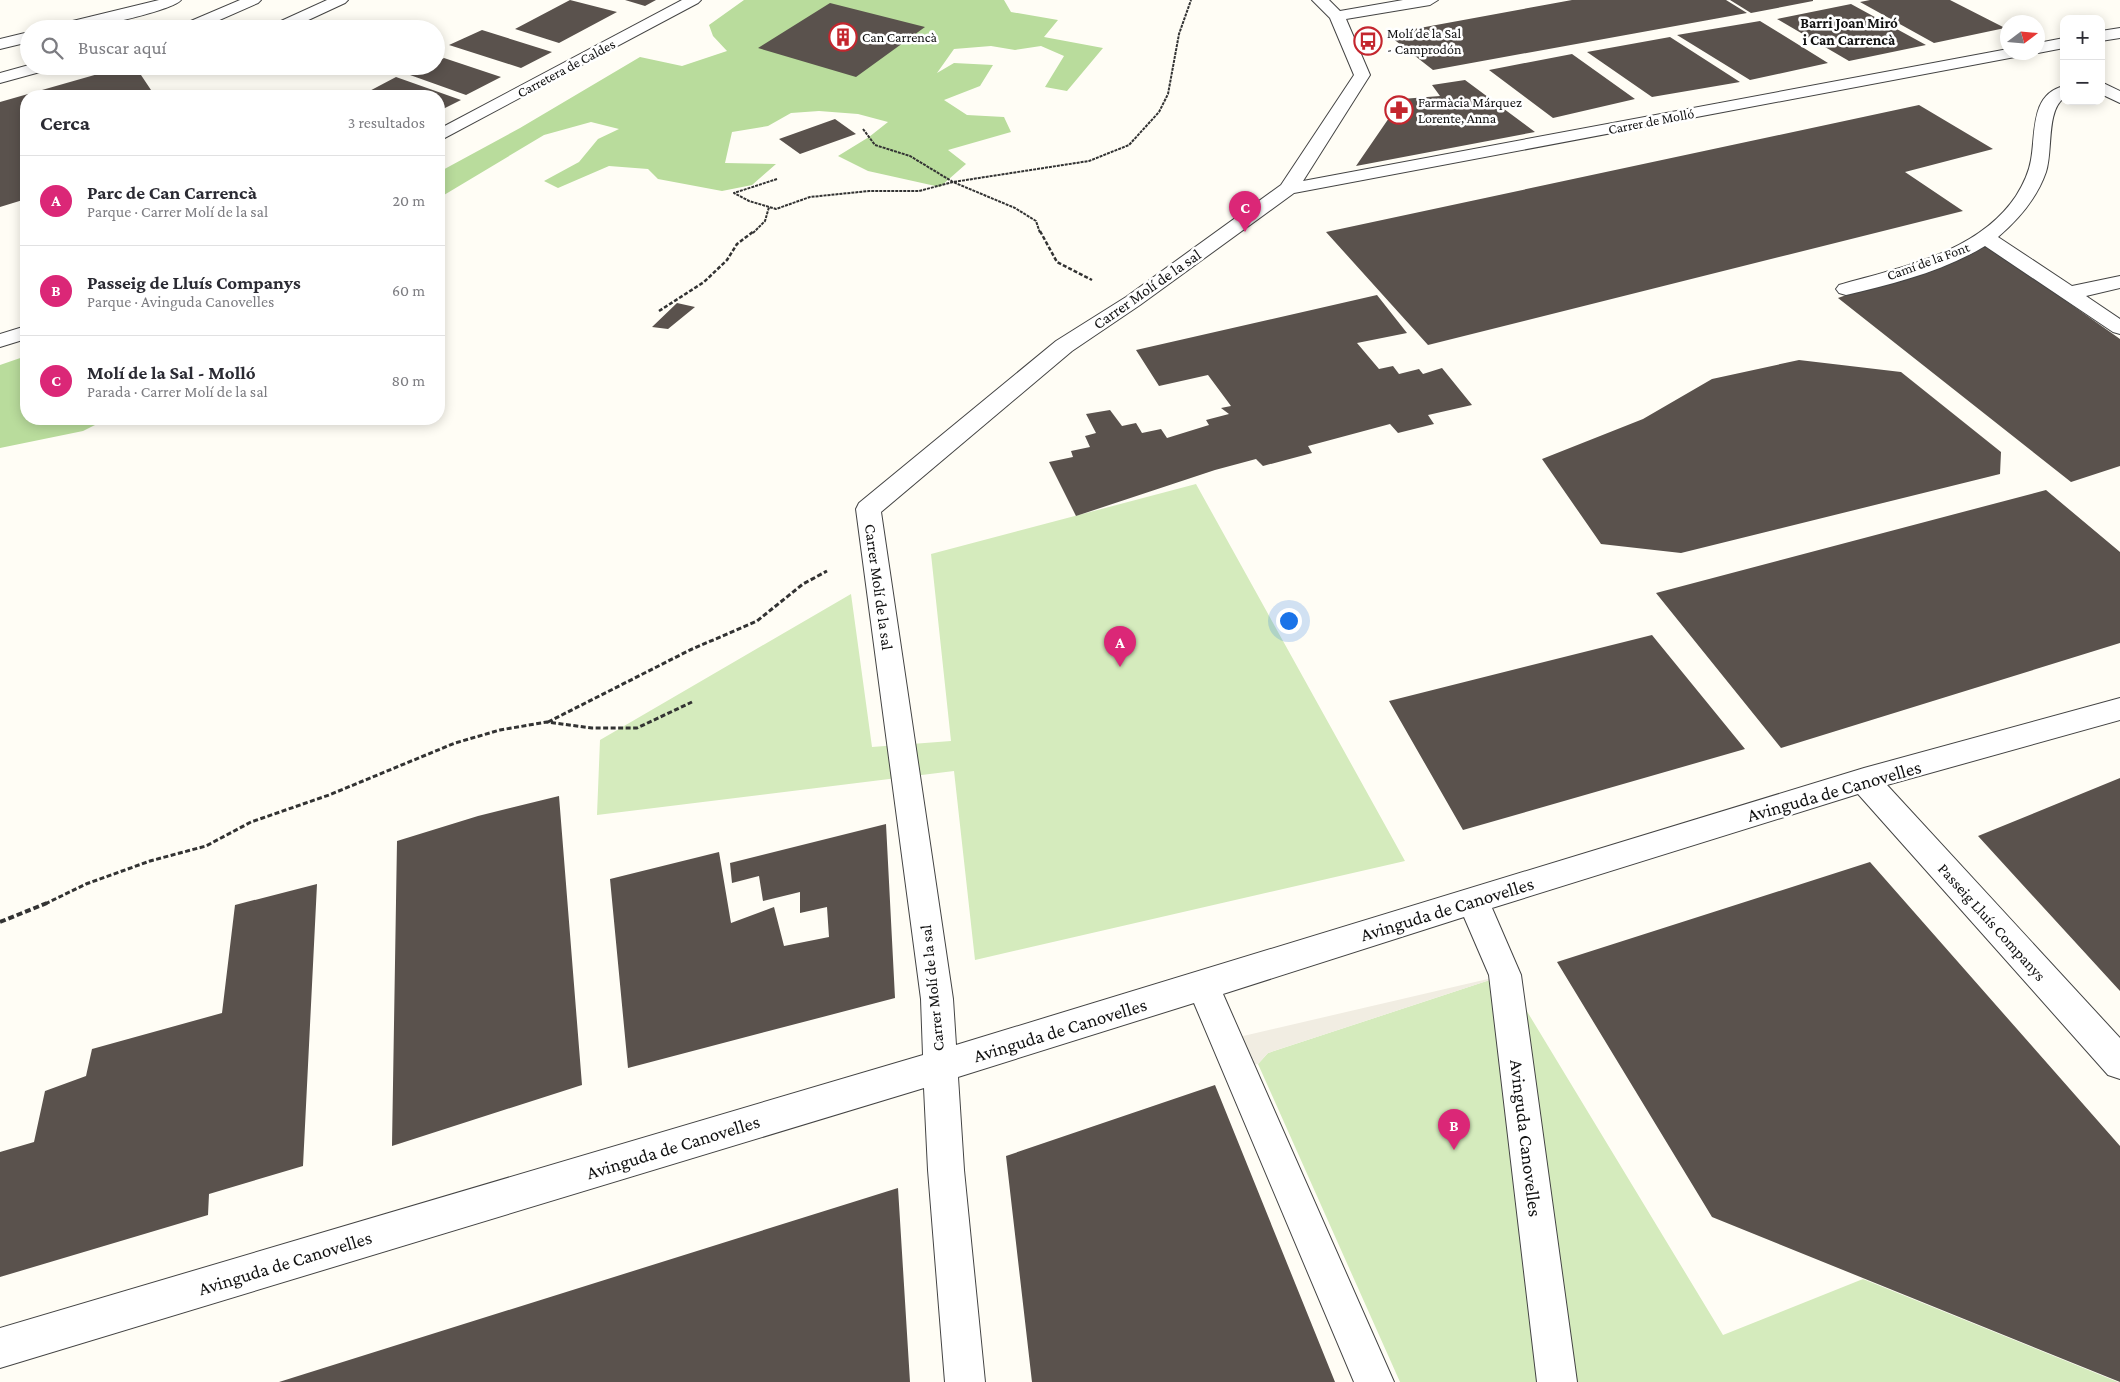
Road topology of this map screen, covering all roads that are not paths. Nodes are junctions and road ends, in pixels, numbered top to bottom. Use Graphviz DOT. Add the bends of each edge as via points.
graph roads {
  1 [pos="173,0"];
  2 [pos="253,0"];
  3 [pos="340,0"];
  4 [pos="693,0"];
  5 [pos="1430,0"];
  6 [pos="153,8"];
  7 [pos="1329,8"];
  8 [pos="96,20"];
  9 [pos="165,20"];
  10 [pos="206,20"];
  11 [pos="296,20"];
  12 [pos="2120,33"];
  13 [pos="2105,35"];
  14 [pos="20,39"];
  15 [pos="0,44"];
  16 [pos="2060,44"];
  17 [pos="2045,47"];
  18 [pos="2000,55"];
  19 [pos="20,73"];
  20 [pos="0,78"];
  21 [pos="2120,82"];
  22 [pos="2105,84"];
  23 [pos="2105,88"];
  24 [pos="2060,92"];
  25 [pos="2120,98"];
  26 [pos="445,133"];
  27 [pos="1288,189"];
  28 [pos="1987,238"];
  29 [pos="2120,282"];
  30 [pos="1846,289"];
  31 [pos="2070,293"];
  32 [pos="2120,328"];
  33 [pos="20,334"];
  34 [pos="0,341"];
  35 [pos="2120,709"];
  36 [pos="1864,780"];
  37 [pos="1473,900"];
  38 [pos="1203,987"];
  39 [pos="2120,1063"];
  40 [pos="940,1066"];
  41 [pos="0,1348"];
  42 [pos="965,1382"];
  43 [pos="1374,1382"];
  44 [pos="1557,1382"];
  1 -- 6 [label="street"];
  2 -- 10 [label="street"];
  3 -- 11 [label="street"];
  4 -- 26 [label="street, Carretera de Caldes"];
  5 -- 7 [label="street"];
  6 -- 8 [label="street"];
  6 -- 9 [label="street"];
  7 -- 27 [label="street, Carrer Molí de la sal" via="1362,76"];
  12 -- 13 [label="street"];
  14 -- 15 [label="street"];
  16 -- 17 [label="street"];
  18 -- 27 [label="street, Carrer de Molló"];
  19 -- 20 [label="street"];
  21 -- 22 [label="street"];
  23 -- 25 [label="street"];
  24 -- 28 [label="street, Camí de la Font" via="2046,109 2040,163 2024,198"];
  27 -- 40 [label="street, Carrer Molí de la sal" via="1064,346 868,509 937,999"];
  28 -- 30 [label="street, Camí de la Font" via="1934,262"];
  28 -- 31 [label="street"];
  29 -- 31 [label="street"];
  31 -- 32 [label="street"];
  33 -- 34 [label="street"];
  35 -- 36 [label="street, Avinguda de Canovelles"];
  36 -- 37 [label="street, Avinguda de Canovelles"];
  36 -- 39 [label="street, Passeig Lluís Companys"];
  37 -- 38 [label="street, Avinguda de Canovelles"];
  37 -- 44 [label="street, Avinguda Canovelles" via="1505,975"];
  38 -- 40 [label="street, Avinguda de Canovelles"];
  38 -- 43 [label="street"];
  40 -- 41 [label="street, Avinguda de Canovelles"];
  40 -- 42 [label="street, Carrer Molí de la sal"];
}
